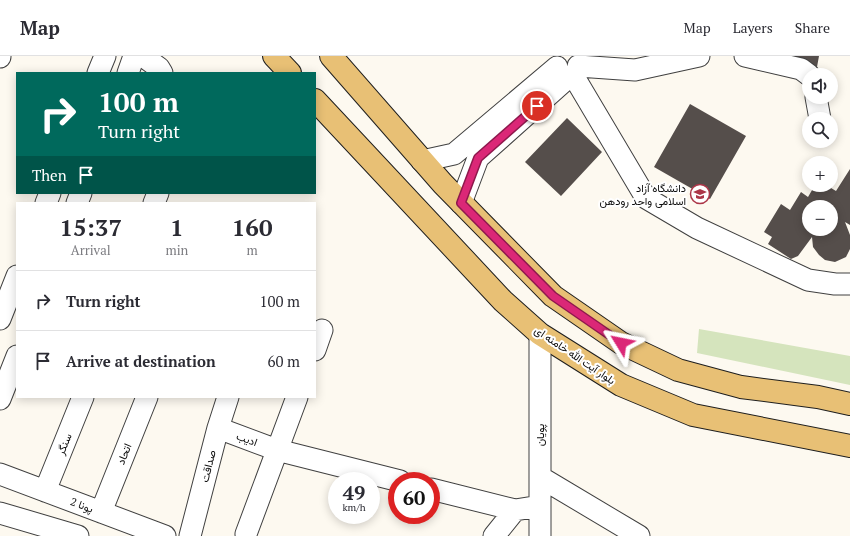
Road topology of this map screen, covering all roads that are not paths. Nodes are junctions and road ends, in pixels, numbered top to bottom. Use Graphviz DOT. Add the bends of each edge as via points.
graph roads {
  1 [pos="105,56"];
  2 [pos="134,56"];
  3 [pos="143,56"];
  4 [pos="274,56"];
  5 [pos="331,56"];
  6 [pos="699,56"];
  7 [pos="745,56"];
  8 [pos="627,63"];
  9 [pos="566,64"];
  10 [pos="802,70"];
  11 [pos="98,72"];
  12 [pos="128,72"];
  13 [pos="161,72"];
  14 [pos="289,72"];
  15 [pos="316,101"];
  16 [pos="422,161"];
  17 [pos="461,203"];
  18 [pos="16,279"];
  19 [pos="850,284"];
  20 [pos="0,319"];
  21 [pos="322,330"];
  22 [pos="540,334"];
  23 [pos="316,347"];
  24 [pos="16,359"];
  25 [pos="83,398"];
  26 [pos="147,398"];
  27 [pos="228,398"];
  28 [pos="297,398"];
  29 [pos="0,400"];
  30 [pos="850,404"];
  31 [pos="218,428"];
  32 [pos="850,446"];
  33 [pos="277,450"];
  34 [pos="0,474"];
  35 [pos="540,477"];
  36 [pos="388,478"];
  37 [pos="45,491"];
  38 [pos="440,491"];
  39 [pos="540,506"];
  40 [pos="515,510"];
  41 [pos="101,512"];
  42 [pos="0,513"];
  43 [pos="246,534"];
  44 [pos="78,536"];
  45 [pos="165,536"];
  46 [pos="190,536"];
  47 [pos="494,536"];
  48 [pos="540,536"];
  49 [pos="639,536"];
  1 -- 11 [label="street"];
  2 -- 12 [label="street"];
  3 -- 13 [label="street"];
  4 -- 14 [label="main road"];
  5 -- 16 [label="main road"];
  6 -- 8 [label="street" via="635,70"];
  7 -- 10 [label="street"];
  8 -- 9 [label="street"];
  9 -- 16 [label="street" via="454,154"];
  9 -- 17 [label="street" via="478,158"];
  9 -- 19 [label="street" via="646,198 697,228 808,280"];
  15 -- 22 [label="main road, بلوار آیت الله خامنه ای" via="503,301"];
  16 -- 17 [label="main road"];
  17 -- 30 [label="main road" via="553,296 621,343 678,370 741,387"];
  18 -- 20 [label="street"];
  21 -- 23 [label="street"];
  22 -- 32 [label="main road, بلوار آیت الله خامنه ای" via="620,385 693,416"];
  22 -- 35 [label="street, پویان"];
  24 -- 29 [label="street"];
  25 -- 37 [label="street, سنگر"];
  26 -- 41 [label="street, اتحاد"];
  27 -- 31 [label="street, صداقت"];
  28 -- 33 [label="street"];
  31 -- 33 [label="street, ادیب"];
  31 -- 46 [label="street, صداقت"];
  33 -- 36 [label="street, ادیب"];
  33 -- 43 [label="street"];
  34 -- 37 [label="street, پونا 2"];
  35 -- 39 [label="street, پویان"];
  35 -- 49 [label="street"];
  37 -- 41 [label="street, پونا 2"];
  38 -- 40 [label="street"];
  39 -- 40 [label="street"];
  39 -- 48 [label="street, پویان"];
  40 -- 47 [label="street"];
  41 -- 45 [label="street, پونا 2"];
  42 -- 44 [label="street"];
}
